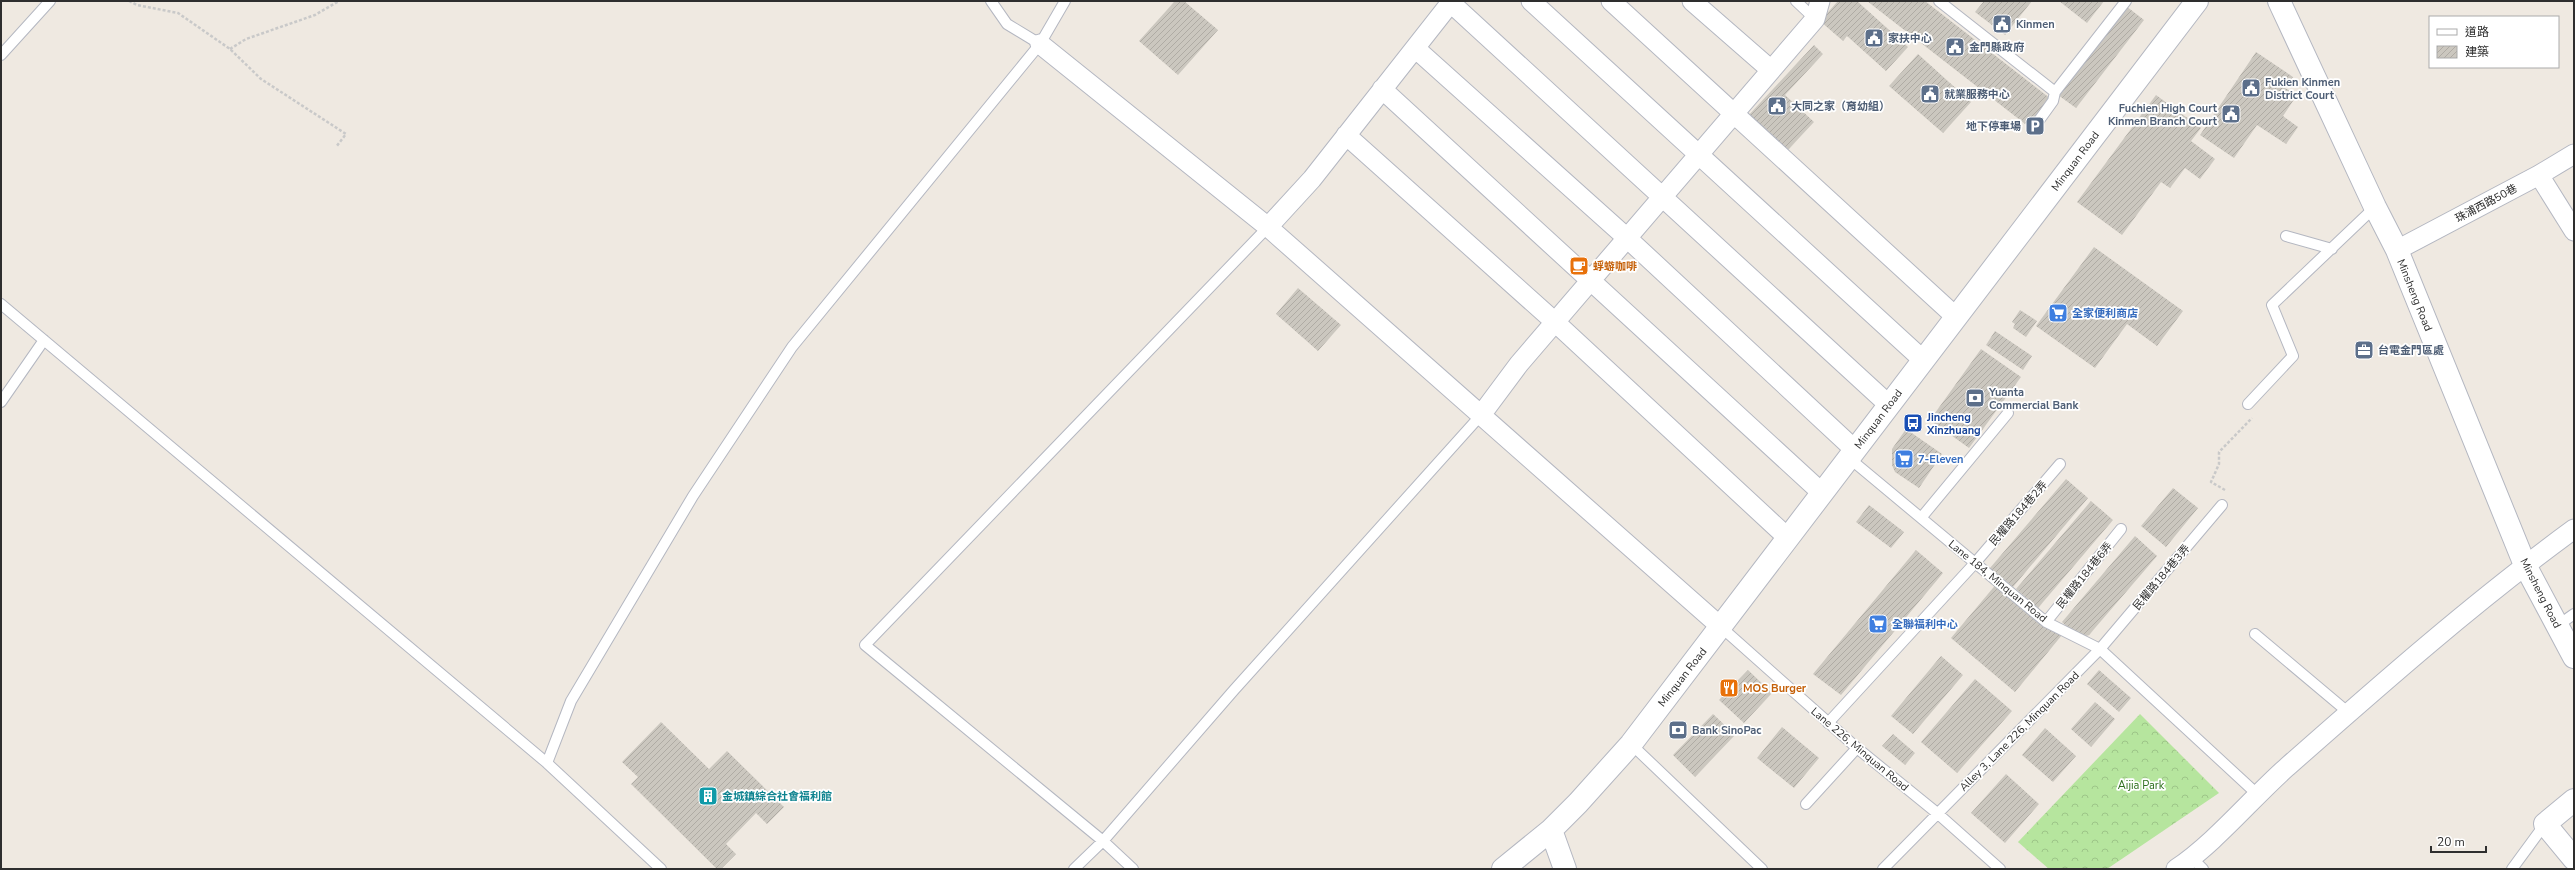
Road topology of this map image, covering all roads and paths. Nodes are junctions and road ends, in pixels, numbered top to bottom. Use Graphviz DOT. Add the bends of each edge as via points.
graph roads {
  1 [pos="50,1"];
  2 [pos="130,1"];
  3 [pos="339,1"];
  4 [pos="991,1"];
  5 [pos="1064,1"];
  6 [pos="1531,1"];
  7 [pos="1611,1"];
  8 [pos="1692,1"];
  9 [pos="1796,1"];
  10 [pos="1939,1"];
  11 [pos="2126,1"];
  12 [pos="2196,1"];
  13 [pos="2279,1"];
  14 [pos="1451,2"];
  15 [pos="1817,10"];
  16 [pos="1040,44"];
  17 [pos="1415,48"];
  18 [pos="230,49"];
  19 [pos="1,55"];
  20 [pos="1771,70"];
  21 [pos="1382,89"];
  22 [pos="2054,92"];
  23 [pos="1734,114"];
  24 [pos="2036,126"];
  25 [pos="1346,135"];
  26 [pos="336,147"];
  27 [pos="2574,154"];
  28 [pos="1698,156"];
  29 [pos="2539,175"];
  30 [pos="1663,197"];
  31 [pos="2375,207"];
  32 [pos="1268,226"];
  33 [pos="2574,231"];
  34 [pos="2286,236"];
  35 [pos="1627,238"];
  36 [pos="2332,249"];
  37 [pos="2397,250"];
  38 [pos="1591,281"];
  39 [pos="1,304"];
  40 [pos="1956,317"];
  41 [pos="1555,322"];
  42 [pos="44,340"];
  43 [pos="1923,360"];
  44 [pos="1,402"];
  45 [pos="2248,404"];
  46 [pos="1889,405"];
  47 [pos="2008,413"];
  48 [pos="1481,415"];
  49 [pos="1852,454"];
  50 [pos="2060,464"];
  51 [pos="1822,493"];
  52 [pos="2222,505"];
  53 [pos="1921,518"];
  54 [pos="2121,529"];
  55 [pos="2574,529"];
  56 [pos="1788,538"];
  57 [pos="1975,563"];
  58 [pos="2525,565"];
  59 [pos="2566,620"];
  60 [pos="2046,622"];
  61 [pos="1721,627"];
  62 [pos="2255,634"];
  63 [pos="2100,649"];
  64 [pos="2574,657"];
  65 [pos="2349,713"];
  66 [pos="1828,723"];
  67 [pos="1631,744"];
  68 [pos="1856,748"];
  69 [pos="547,764"];
  70 [pos="2257,794"];
  71 [pos="2574,800"];
  72 [pos="1806,804"];
  73 [pos="1938,813"];
  74 [pos="2545,824"];
  75 [pos="1551,830"];
  76 [pos="1103,841"];
  77 [pos="2574,858"];
  78 [pos="2198,864"];
  79 [pos="661,869"];
  80 [pos="1074,869"];
  81 [pos="1133,869"];
  82 [pos="1503,869"];
  83 [pos="1566,869"];
  84 [pos="1762,869"];
  85 [pos="1883,869"];
  86 [pos="2000,869"];
  87 [pos="2176,869"];
  88 [pos="2512,869"];
  1 -- 19 [label="lane"];
  2 -- 18 [label="path" via="137,5 178,13"];
  3 -- 18 [label="path" via="315,15 246,39"];
  4 -- 16 [label="lane" via="1007,24"];
  5 -- 16 [label="lane"];
  6 -- 28 [label="street"];
  7 -- 23 [label="street"];
  8 -- 20 [label="street"];
  9 -- 15 [label="lane"];
  10 -- 22 [label="lane"];
  11 -- 22 [label="lane" via="2082,53"];
  12 -- 40 [label="main road, Minquan Road"];
  13 -- 31 [label="main road, Minsheng Road"];
  14 -- 17 [label="street"];
  14 -- 30 [label="street"];
  15 -- 20 [label="street"];
  16 -- 32 [label="street"];
  16 -- 69 [label="lane" via="792,347 693,496 571,701"];
  17 -- 21 [label="street"];
  17 -- 35 [label="street"];
  18 -- 26 [label="path" via="261,79 346,134"];
  20 -- 23 [label="street"];
  21 -- 25 [label="street"];
  21 -- 38 [label="street"];
  22 -- 24 [label="lane" via="2053,101"];
  23 -- 28 [label="street"];
  23 -- 40 [label="street"];
  25 -- 32 [label="street" via="1312,179"];
  25 -- 41 [label="street"];
  27 -- 29 [label="street, 珠浦西路50巷"];
  28 -- 30 [label="street"];
  28 -- 43 [label="street"];
  29 -- 33 [label="street"];
  29 -- 37 [label="street, 珠浦西路50巷"];
  30 -- 35 [label="street"];
  30 -- 46 [label="street"];
  31 -- 36 [label="lane"];
  31 -- 37 [label="main road, Minsheng Road"];
  32 -- 48 [label="street"];
  32 -- 76 [label="lane" via="865,644"];
  34 -- 36 [label="lane"];
  35 -- 38 [label="street"];
  35 -- 49 [label="street"];
  36 -- 45 [label="lane" via="2272,305 2293,356"];
  37 -- 58 [label="main road, Minsheng Road"];
  38 -- 41 [label="street"];
  38 -- 51 [label="street"];
  39 -- 42 [label="lane"];
  40 -- 43 [label="main road, Minquan Road"];
  41 -- 48 [label="street" via="1519,364"];
  41 -- 56 [label="street"];
  42 -- 44 [label="lane"];
  42 -- 69 [label="lane"];
  43 -- 46 [label="main road, Minquan Road"];
  45 -- 52 [label="path" via="2256,414 2219,452 2219,464 2212,482 2230,494"];
  46 -- 49 [label="main road, Minquan Road"];
  47 -- 53 [label="lane"];
  48 -- 61 [label="street"];
  48 -- 76 [label="lane" via="1239,684"];
  49 -- 51 [label="main road, Minquan Road"];
  49 -- 53 [label="lane, Lane 184, Minquan Road"];
  50 -- 57 [label="lane, 民權路184巷2弄"];
  51 -- 56 [label="main road, Minquan Road"];
  52 -- 63 [label="lane, 民權路184巷3弄"];
  53 -- 57 [label="lane, Lane 184, Minquan Road"];
  54 -- 60 [label="lane, 民權路184巷6弄"];
  55 -- 58 [label="street"];
  56 -- 61 [label="main road, Minquan Road"];
  57 -- 60 [label="lane, Lane 184, Minquan Road"];
  57 -- 66 [label="lane, 民權路184巷2弄"];
  58 -- 59 [label="main road, Minsheng Road"];
  58 -- 65 [label="street"];
  59 -- 64 [label="main road, Minsheng Road"];
  60 -- 63 [label="lane, Lane 184, Minquan Road"];
  61 -- 66 [label="lane, Lane 226, Minquan Road"];
  61 -- 67 [label="main road, Minquan Road"];
  62 -- 65 [label="lane"];
  63 -- 70 [label="lane, Lane 184, Minquan Road"];
  63 -- 73 [label="lane, Alley 3, Lane 226, Minquan Road"];
  65 -- 70 [label="street"];
  66 -- 68 [label="lane, Lane 226, Minquan Road"];
  67 -- 75 [label="main road, Minquan Road" via="1578,804"];
  67 -- 84 [label="lane"];
  68 -- 72 [label="lane"];
  68 -- 73 [label="lane, Lane 226, Minquan Road"];
  69 -- 79 [label="lane"];
  70 -- 78 [label="street"];
  71 -- 74 [label="main road"];
  73 -- 85 [label="lane, Alley 3, Lane 226, Minquan Road"];
  73 -- 86 [label="lane, Lane 226, Minquan Road"];
  74 -- 77 [label="main road"];
  74 -- 88 [label="lane"];
  75 -- 82 [label="main road, Minquan Road"];
  75 -- 83 [label="main road"];
  76 -- 80 [label="lane"];
  76 -- 81 [label="lane"];
  78 -- 87 [label="street"];
}
